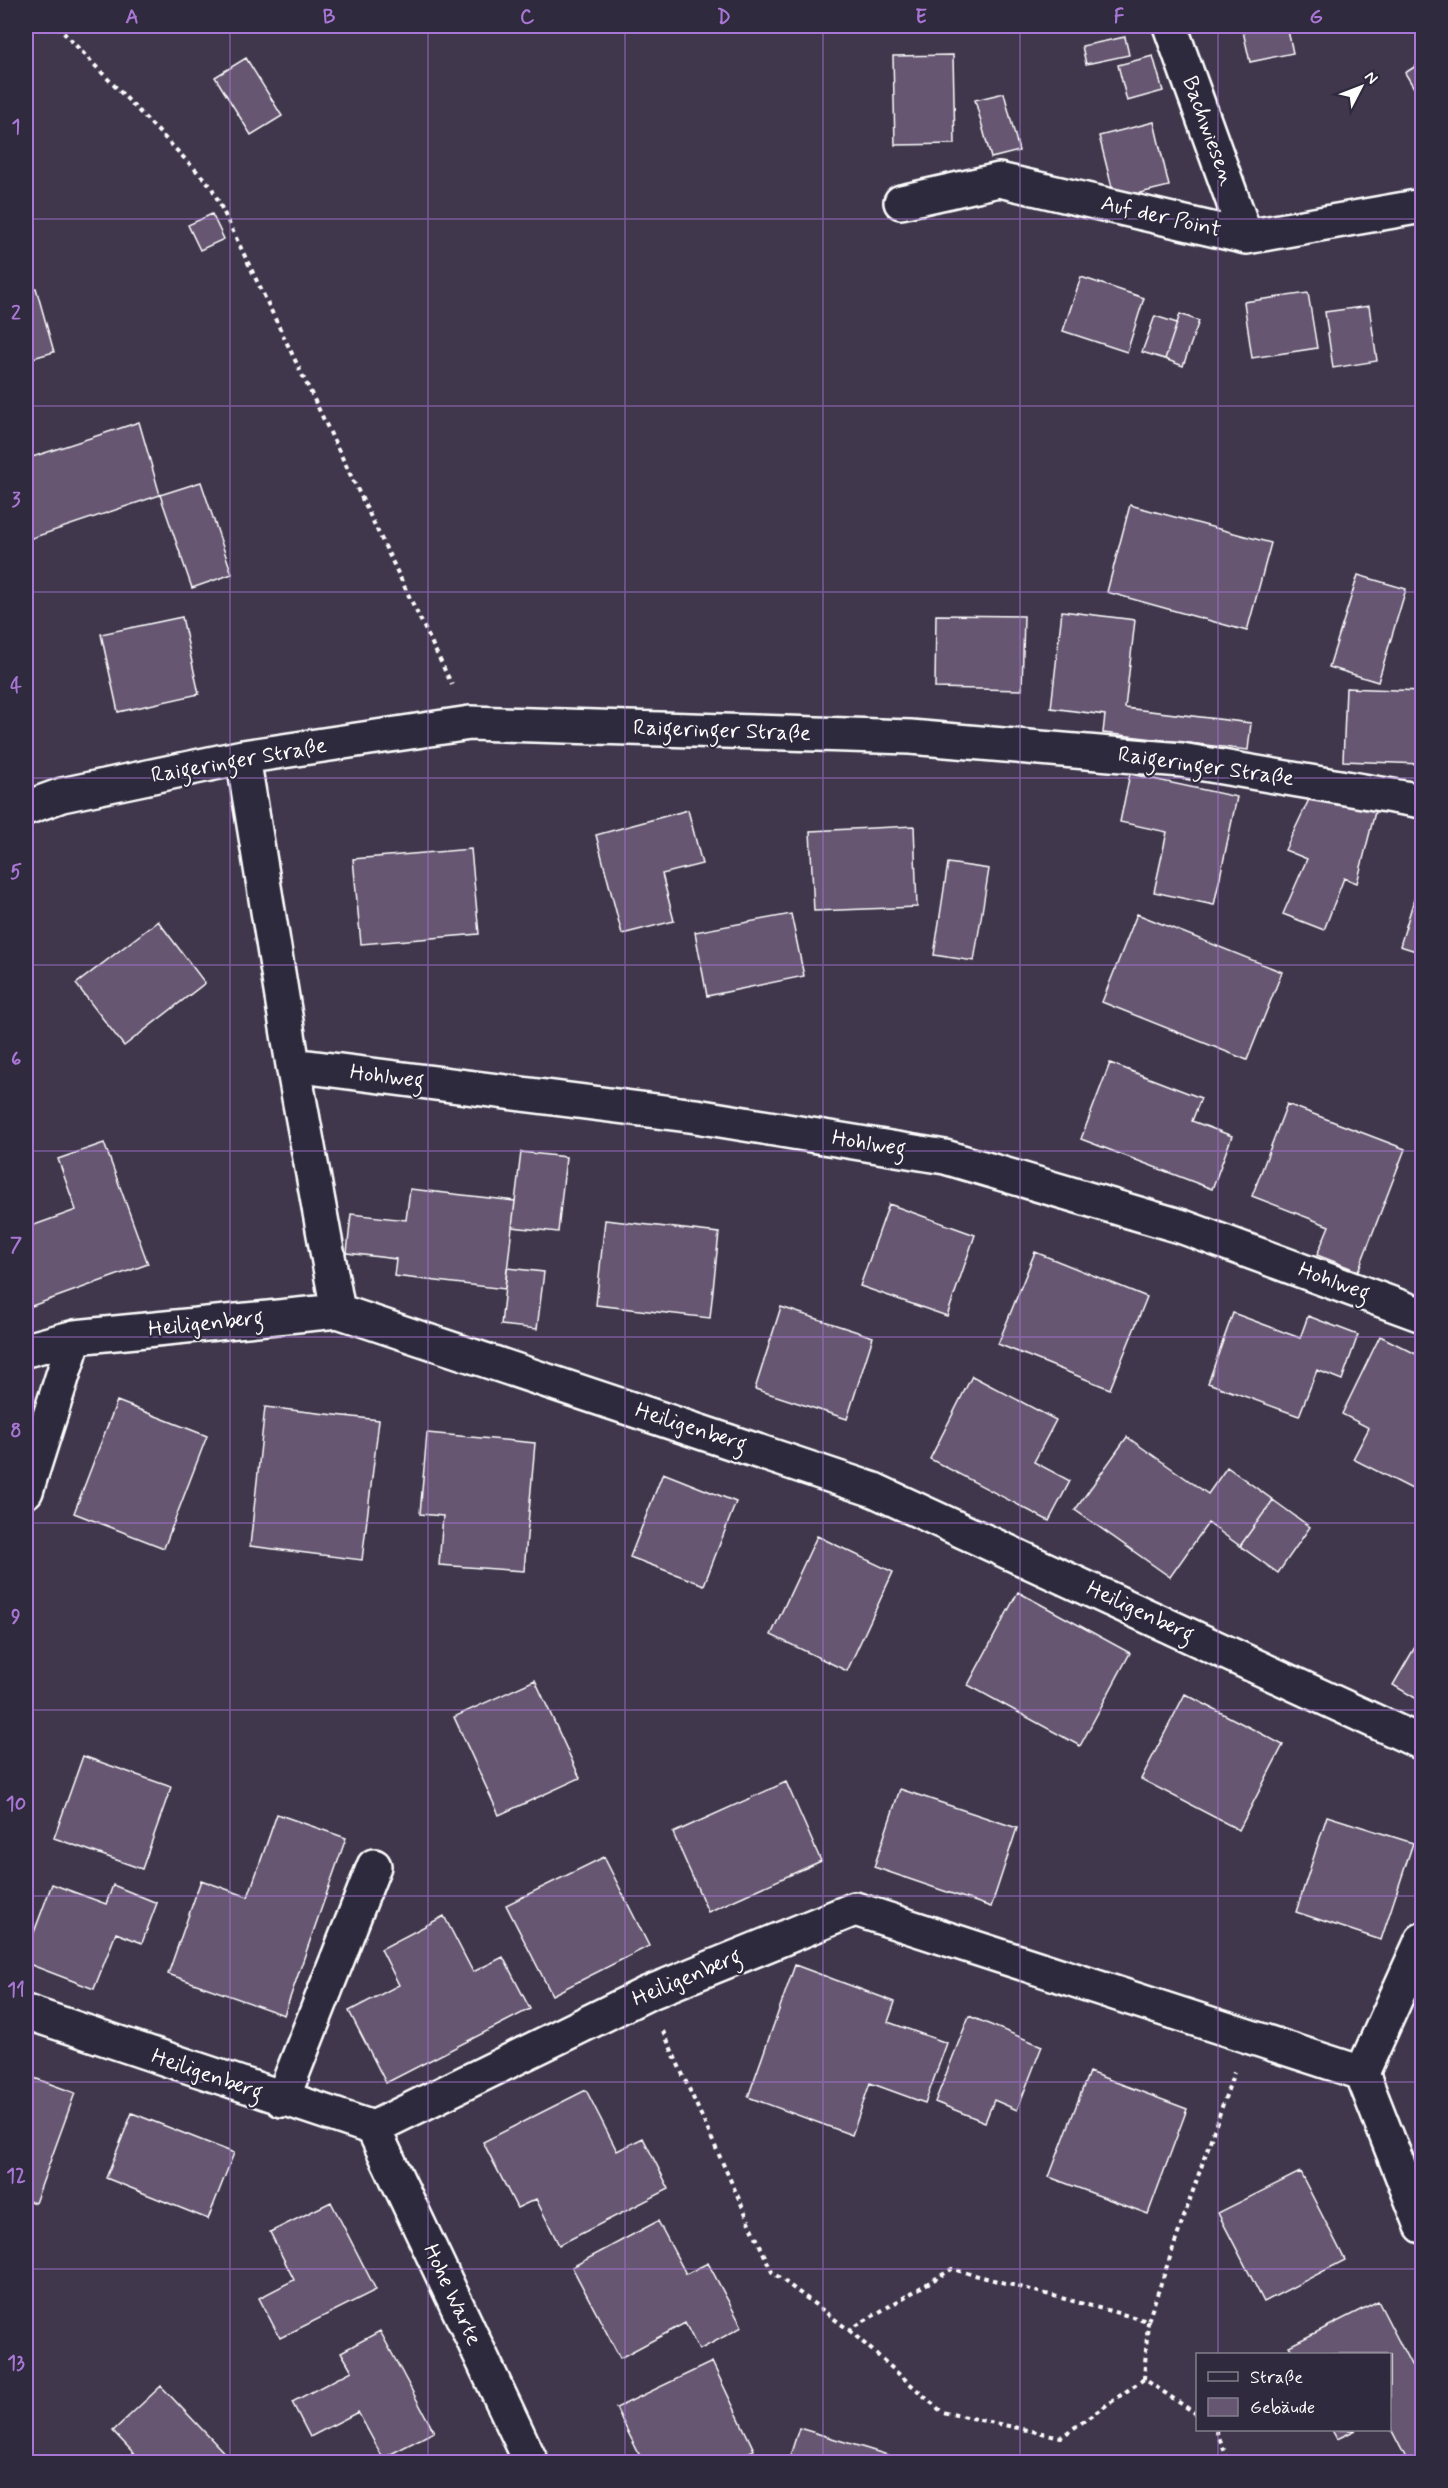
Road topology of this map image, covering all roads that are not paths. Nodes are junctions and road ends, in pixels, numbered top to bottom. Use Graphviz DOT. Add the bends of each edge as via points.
graph roads {
  1 [pos="1170,26"];
  2 [pos="901,202"];
  3 [pos="1422,206"];
  4 [pos="1246,237"];
  5 [pos="243,757"];
  6 [pos="1422,801"];
  7 [pos="26,808"];
  8 [pos="293,1065"];
  9 [pos="338,1311"];
  10 [pos="1422,1315"];
  11 [pos="75,1337"];
  12 [pos="26,1350"];
  13 [pos="26,1491"];
  14 [pos="1422,1743"];
  15 [pos="374,1866"];
  16 [pos="1422,1940"];
  17 [pos="26,2012"];
  18 [pos="1362,2073"];
  19 [pos="282,2100"];
  20 [pos="373,2128"];
  21 [pos="1422,2226"];
  22 [pos="531,2463"];
  1 -- 4 [label="street, Bachwiesen"];
  2 -- 4 [label="street, Auf der Point" via="999,180"];
  3 -- 4 [label="street, Auf der Point"];
  5 -- 6 [label="street, Raigeringer Straße" via="470,723 910,736 1181,760"];
  5 -- 7 [label="street, Raigeringer Straße" via="62,795"];
  5 -- 8 [label="street"];
  8 -- 9 [label="street"];
  8 -- 10 [label="street, Hohlweg" via="696,1116 945,1157 1184,1227"];
  9 -- 11 [label="street, Heiligenberg"];
  9 -- 14 [label="street, Heiligenberg" via="874,1490"];
  11 -- 12 [label="street, Heiligenberg"];
  11 -- 13 [label="street"];
  15 -- 19 [label="street"];
  16 -- 18 [label="street"];
  17 -- 19 [label="street, Heiligenberg"];
  18 -- 20 [label="street, Heiligenberg" via="855,1909 646,1994"];
  18 -- 21 [label="street"];
  19 -- 20 [label="street, Heiligenberg"];
  20 -- 22 [label="street, Hohe Warte"];
}
